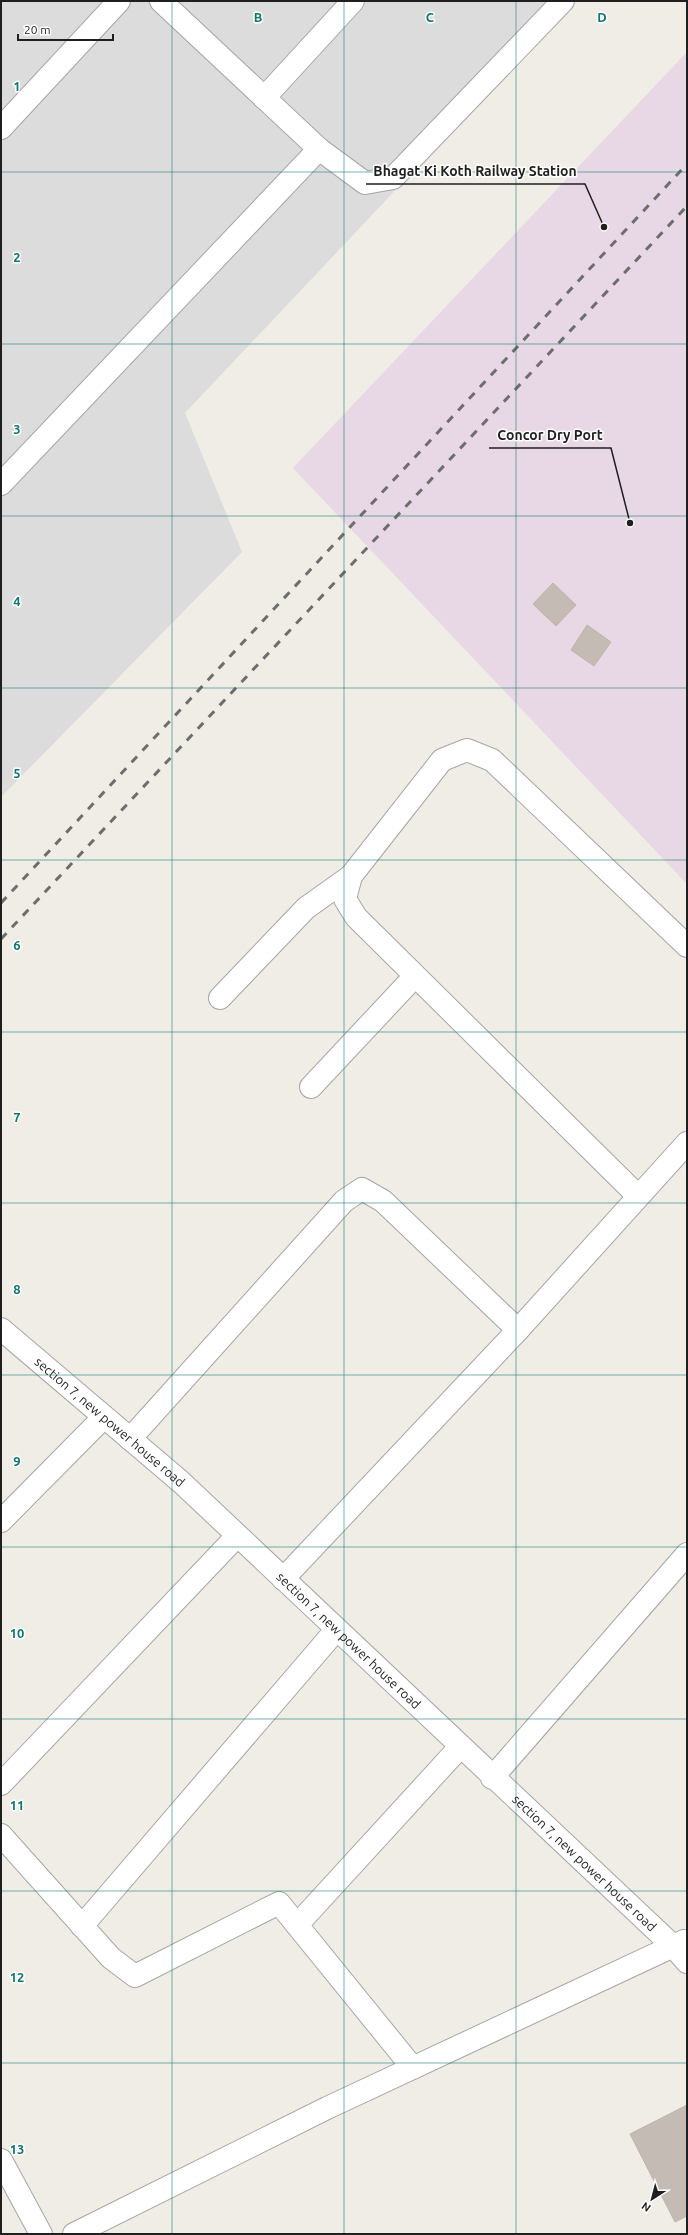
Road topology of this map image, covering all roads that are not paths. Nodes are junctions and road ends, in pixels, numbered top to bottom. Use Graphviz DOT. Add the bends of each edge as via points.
graph roads {
  1 [pos="119,1"];
  2 [pos="161,1"];
  3 [pos="353,1"];
  4 [pos="563,1"];
  5 [pos="264,98"];
  6 [pos="1,128"];
  7 [pos="319,150"];
  8 [pos="1,484"];
  9 [pos="352,876"];
  10 [pos="687,946"];
  11 [pos="415,976"];
  12 [pos="220,998"];
  13 [pos="312,1087"];
  14 [pos="687,1143"];
  15 [pos="638,1196"];
  16 [pos="1,1330"];
  17 [pos="518,1330"];
  18 [pos="104,1417"];
  19 [pos="130,1439"];
  20 [pos="1,1521"];
  21 [pos="237,1536"];
  22 [pos="687,1554"];
  23 [pos="283,1579"];
  24 [pos="336,1630"];
  25 [pos="460,1747"];
  26 [pos="492,1778"];
  27 [pos="1,1784"];
  28 [pos="1,1835"];
  29 [pos="297,1925"];
  30 [pos="82,1926"];
  31 [pos="680,1943"];
  32 [pos="687,1962"];
  33 [pos="413,2068"];
  34 [pos="1,2160"];
  35 [pos="41,2234"];
  36 [pos="74,2234"];
  1 -- 6 [label="street"];
  2 -- 5 [label="street"];
  3 -- 5 [label="street"];
  4 -- 7 [label="street" via="393,178 365,183"];
  5 -- 7 [label="street"];
  7 -- 8 [label="street"];
  9 -- 10 [label="street" via="442,760 467,750 492,760"];
  9 -- 11 [label="street" via="345,899 356,917"];
  9 -- 12 [label="street" via="306,908"];
  11 -- 13 [label="street"];
  11 -- 15 [label="street"];
  14 -- 15 [label="street"];
  15 -- 17 [label="street"];
  16 -- 18 [label="street, section 7, new power house road"];
  17 -- 19 [label="street" via="383,1201 362,1189 344,1201"];
  17 -- 23 [label="street"];
  18 -- 19 [label="street, section 7, new power house road"];
  18 -- 20 [label="street"];
  19 -- 21 [label="street, section 7, new power house road" via="181,1482"];
  21 -- 23 [label="street, section 7, new power house road"];
  21 -- 27 [label="street"];
  22 -- 26 [label="street"];
  23 -- 24 [label="street, section 7, new power house road"];
  24 -- 25 [label="street, section 7, new power house road"];
  24 -- 30 [label="street"];
  25 -- 26 [label="street, section 7, new power house road"];
  25 -- 29 [label="street"];
  26 -- 31 [label="street, section 7, new power house road"];
  28 -- 30 [label="street"];
  29 -- 30 [label="street" via="279,1902 135,1976 111,1958"];
  29 -- 33 [label="street"];
  31 -- 32 [label="street, section 7, new power house road"];
  31 -- 33 [label="street"];
  33 -- 36 [label="street"];
  34 -- 35 [label="street"];
}
